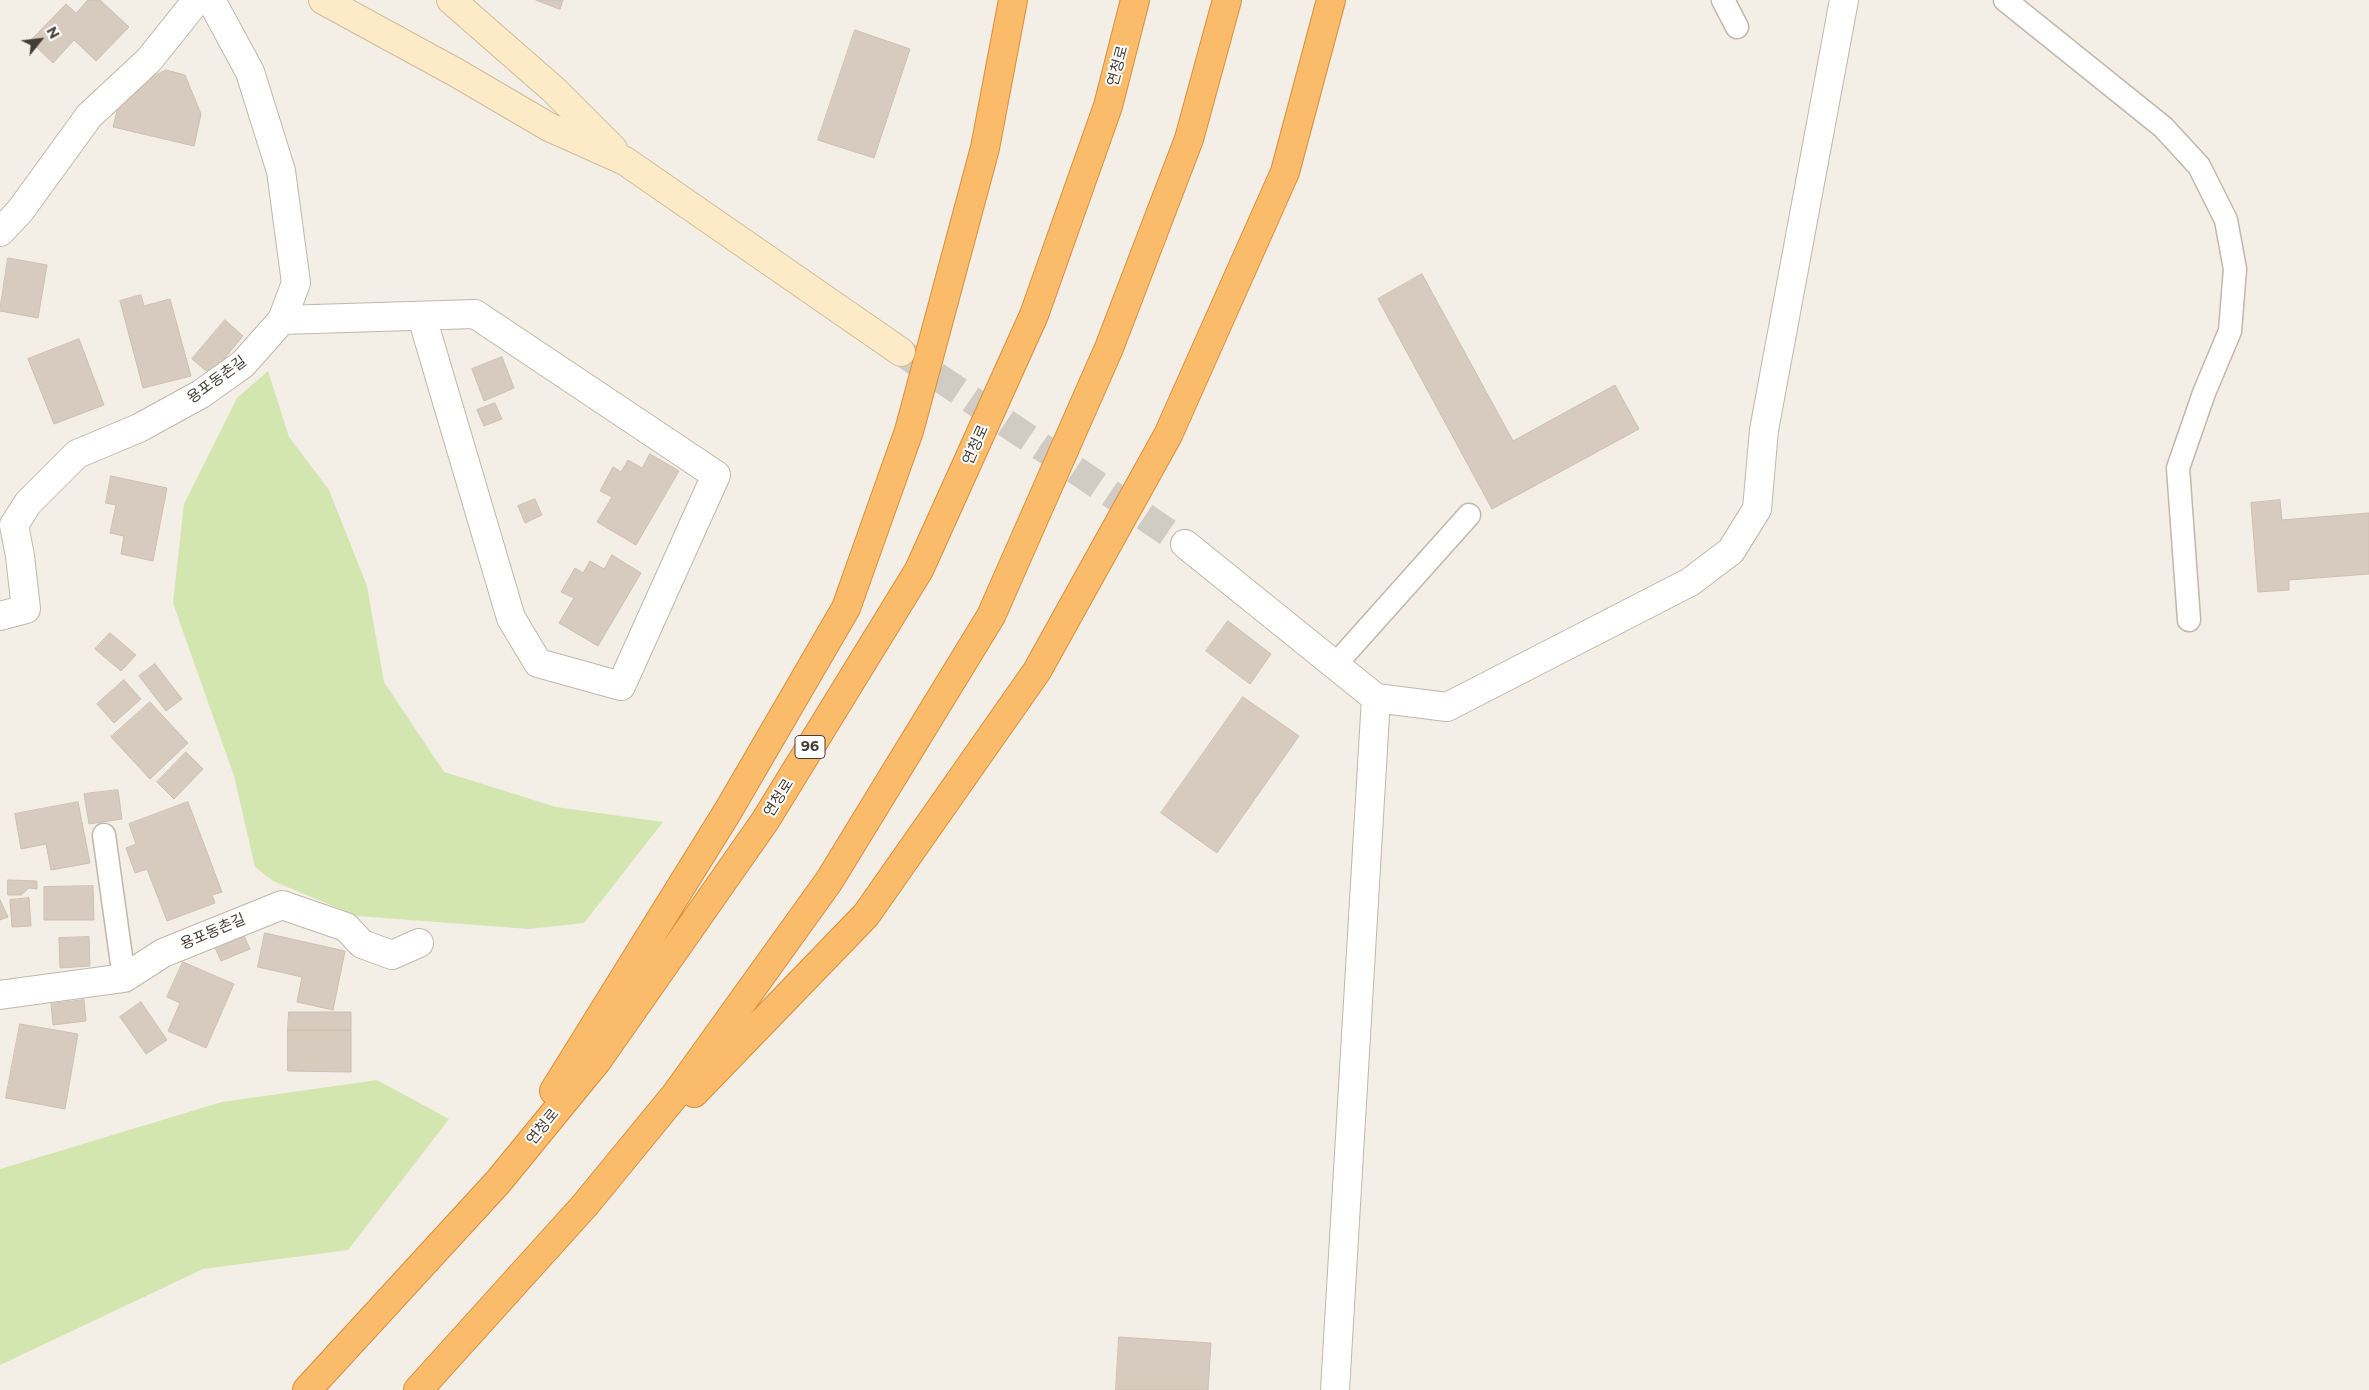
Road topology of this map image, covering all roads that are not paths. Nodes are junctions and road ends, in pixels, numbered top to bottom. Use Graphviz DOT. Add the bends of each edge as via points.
graph roads {
  1 [pos="197,0"];
  2 [pos="211,0"];
  3 [pos="323,0"];
  4 [pos="451,0"];
  5 [pos="1013,0"];
  6 [pos="1135,0"];
  7 [pos="1227,0"];
  8 [pos="1331,0"];
  9 [pos="1723,0"];
  10 [pos="1844,0"];
  11 [pos="2004,0"];
  12 [pos="1737,27"];
  13 [pos="625,161"];
  14 [pos="0,232"];
  15 [pos="422,317"];
  16 [pos="282,320"];
  17 [pos="901,352"];
  18 [pos="1469,515"];
  19 [pos="1185,544"];
  20 [pos="0,616"];
  21 [pos="2189,620"];
  22 [pos="1336,665"];
  23 [pos="1376,698"];
  24 [pos="104,835"];
  25 [pos="419,943"];
  26 [pos="124,978"];
  27 [pos="0,995"];
  28 [pos="498,1182"];
  29 [pos="585,1205"];
  30 [pos="307,1390"];
  31 [pos="418,1390"];
  32 [pos="1335,1390"];
  1 -- 14 [label="street" via="149,60 89,116 20,211"];
  2 -- 16 [label="street, 용포동촌길" via="250,72 281,171 296,283"];
  3 -- 13 [label="street" via="549,127"];
  4 -- 13 [label="street" via="554,90"];
  5 -- 28 [label="highway" via="985,148 909,432 846,608 728,811"];
  6 -- 28 [label="highway, 연청로 / 96" via="1108,106 1034,316 919,570 765,821 597,1061"];
  7 -- 29 [label="highway" via="1189,139 1113,339 991,616 829,880 676,1094"];
  8 -- 29 [label="highway" via="1285,172 1168,435 1037,671 866,915"];
  9 -- 12 [label="lane"];
  10 -- 23 [label="street" via="1764,430 1757,509 1730,551 1690,582 1447,707"];
  11 -- 21 [label="lane" via="2163,127 2199,166 2226,220 2235,269 2230,331 2178,468"];
  13 -- 17 [label="street"];
  15 -- 15 [label="street" via="475,314 716,475 621,686 538,663 512,618"];
  15 -- 16 [label="street"];
  16 -- 20 [label="street, 용포동촌길" via="243,364 201,394 139,428 77,454 28,503 14,525 26,609"];
  18 -- 22 [label="lane"];
  19 -- 22 [label="street"];
  22 -- 23 [label="street"];
  23 -- 32 [label="street"];
  24 -- 26 [label="lane"];
  25 -- 26 [label="street, 용포동촌길" via="392,955 362,944 346,927 282,905 163,953"];
  26 -- 27 [label="street, 용포동촌길"];
  28 -- 30 [label="highway, 연청로 / 96"];
  29 -- 31 [label="highway"];
}
